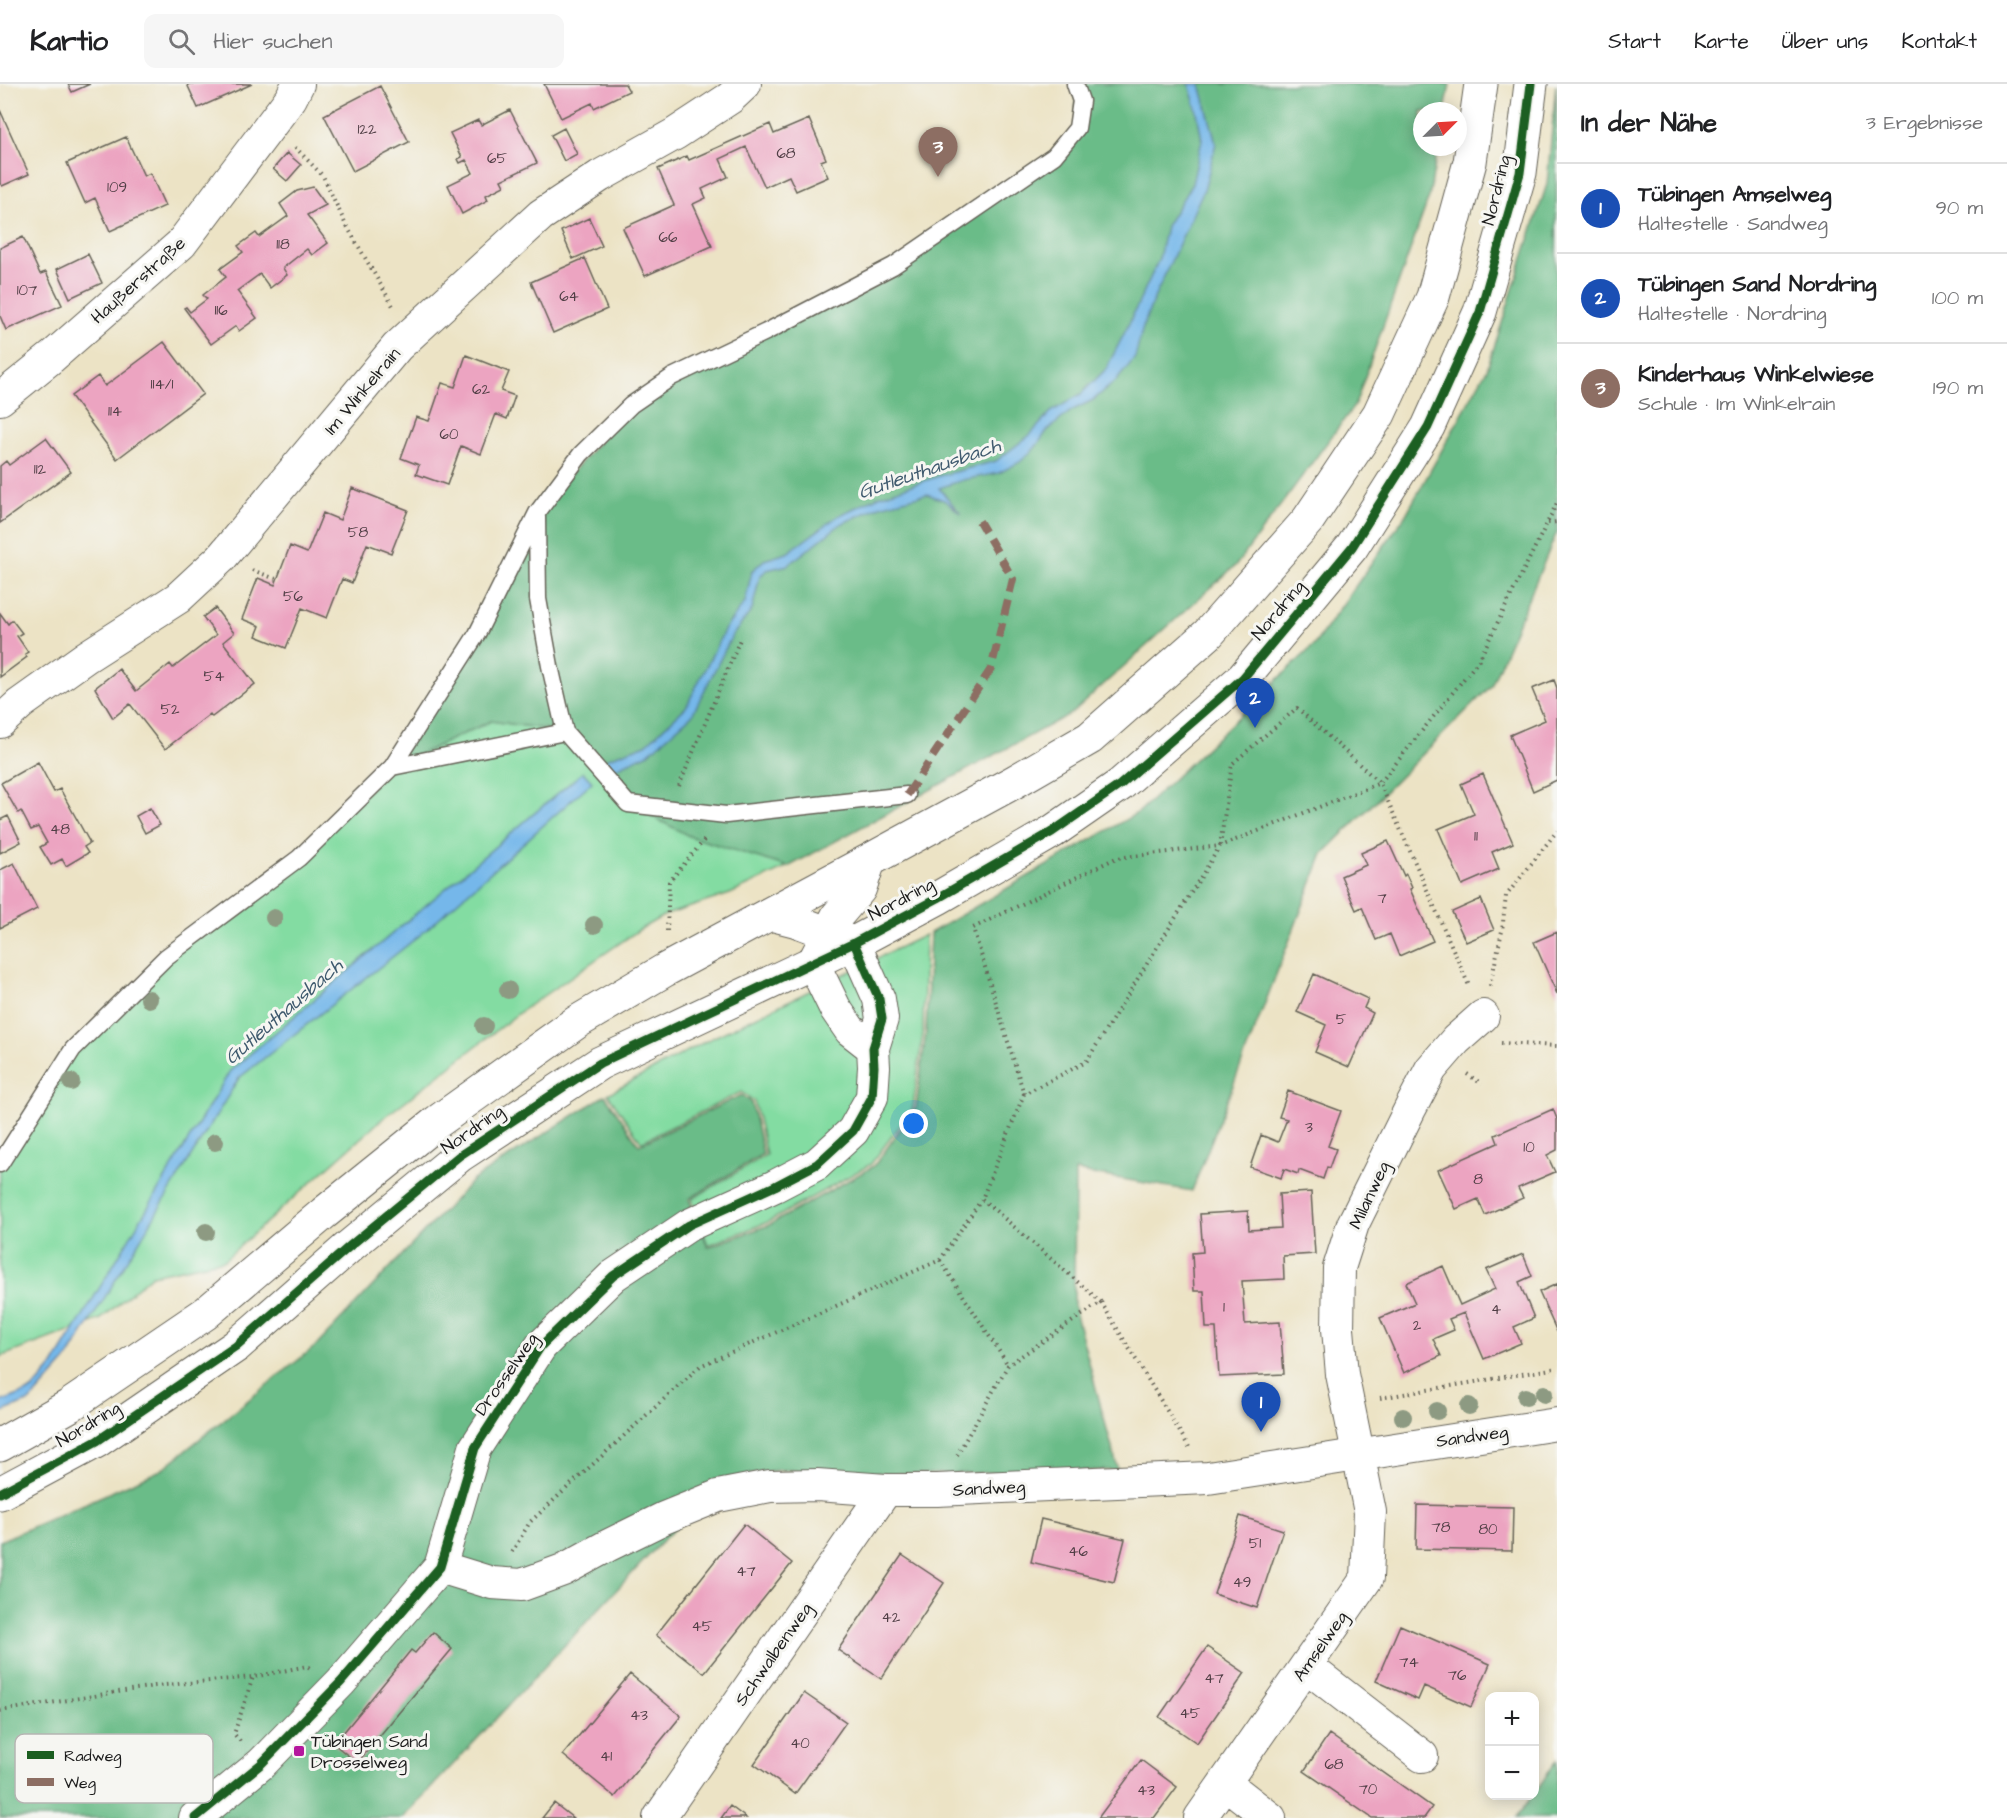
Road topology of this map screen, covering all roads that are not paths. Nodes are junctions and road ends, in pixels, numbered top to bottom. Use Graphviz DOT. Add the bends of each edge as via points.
graph roads {
  1 [pos="298,84"];
  2 [pos="745,84"];
  3 [pos="1075,84"];
  4 [pos="1481,84"];
  5 [pos="1531,84"];
  6 [pos="0,399"];
  7 [pos="537,513"];
  8 [pos="0,722"];
  9 [pos="565,732"];
  10 [pos="392,767"];
  11 [pos="907,795"];
  12 [pos="870,860"];
  13 [pos="768,914"];
  14 [pos="841,937"];
  15 [pos="813,963"];
  16 [pos="1483,1016"];
  17 [pos="873,1048"];
  18 [pos="0,1164"];
  19 [pos="1557,1424"];
  20 [pos="0,1445"];
  21 [pos="1358,1453"];
  22 [pos="886,1490"];
  23 [pos="0,1493"];
  24 [pos="440,1567"];
  25 [pos="1306,1666"];
  26 [pos="1422,1756"];
  27 [pos="1225,1783"];
  28 [pos="195,1818"];
  29 [pos="660,1818"];
  30 [pos="1200,1818"];
  31 [pos="1270,1818"];
  1 -- 6 [label="street, Haußerstraße" via="181,244"];
  2 -- 8 [label="street, Im Winkelrain" via="685,128 541,215 390,356 229,550 178,598 76,664"];
  3 -- 7 [label="lane" via="1081,101 1077,128 1054,156 893,266 672,377 631,405 581,454"];
  4 -- 12 [label="street, Nordring" via="1470,162 1433,297 1379,414 1308,520 1208,634 1090,738"];
  5 -- 14 [label="street, Nordring" via="1520,173 1480,312 1428,427 1352,547 1243,678 1120,785 1052,832 938,898"];
  7 -- 9 [label="lane" via="538,599"];
  7 -- 10 [label="lane" via="477,634"];
  9 -- 10 [label="lane"];
  9 -- 11 [label="lane" via="628,804 726,815"];
  10 -- 18 [label="lane" via="299,858 166,957 73,1049"];
  12 -- 13 [label="street, Nordring"];
  12 -- 14 [label="street, Nordring" via="860,889 837,916"];
  13 -- 14 [label="street"];
  13 -- 20 [label="street, Nordring" via="577,1022 437,1122 206,1313 69,1406"];
  14 -- 15 [label="street, Nordring"];
  14 -- 17 [label="street, Drosselweg" via="879,999 882,1019"];
  15 -- 17 [label="street" via="850,1030"];
  15 -- 23 [label="street, Nordring" via="600,1063 459,1156 236,1346 98,1441"];
  16 -- 21 [label="street, Milanweg" via="1431,1069 1353,1224 1339,1268 1342,1374"];
  17 -- 24 [label="street, Drosselweg" via="872,1097 853,1131 817,1164 689,1225 613,1276 541,1347 476,1448"];
  19 -- 21 [label="street, Sandweg"];
  21 -- 22 [label="street, Sandweg" via="1208,1478"];
  21 -- 25 [label="street, Amselweg" via="1370,1512 1367,1578"];
  22 -- 24 [label="street, Sandweg" via="770,1486 718,1496 664,1518 563,1570 522,1585 492,1583"];
  22 -- 29 [label="street, Schwalbenweg"];
  24 -- 28 [label="street, Drosselweg" via="340,1682 261,1764"];
  25 -- 26 [label="street"];
  25 -- 27 [label="street, Amselweg"];
  27 -- 30 [label="street, Amselweg"];
  27 -- 31 [label="street"];
}
